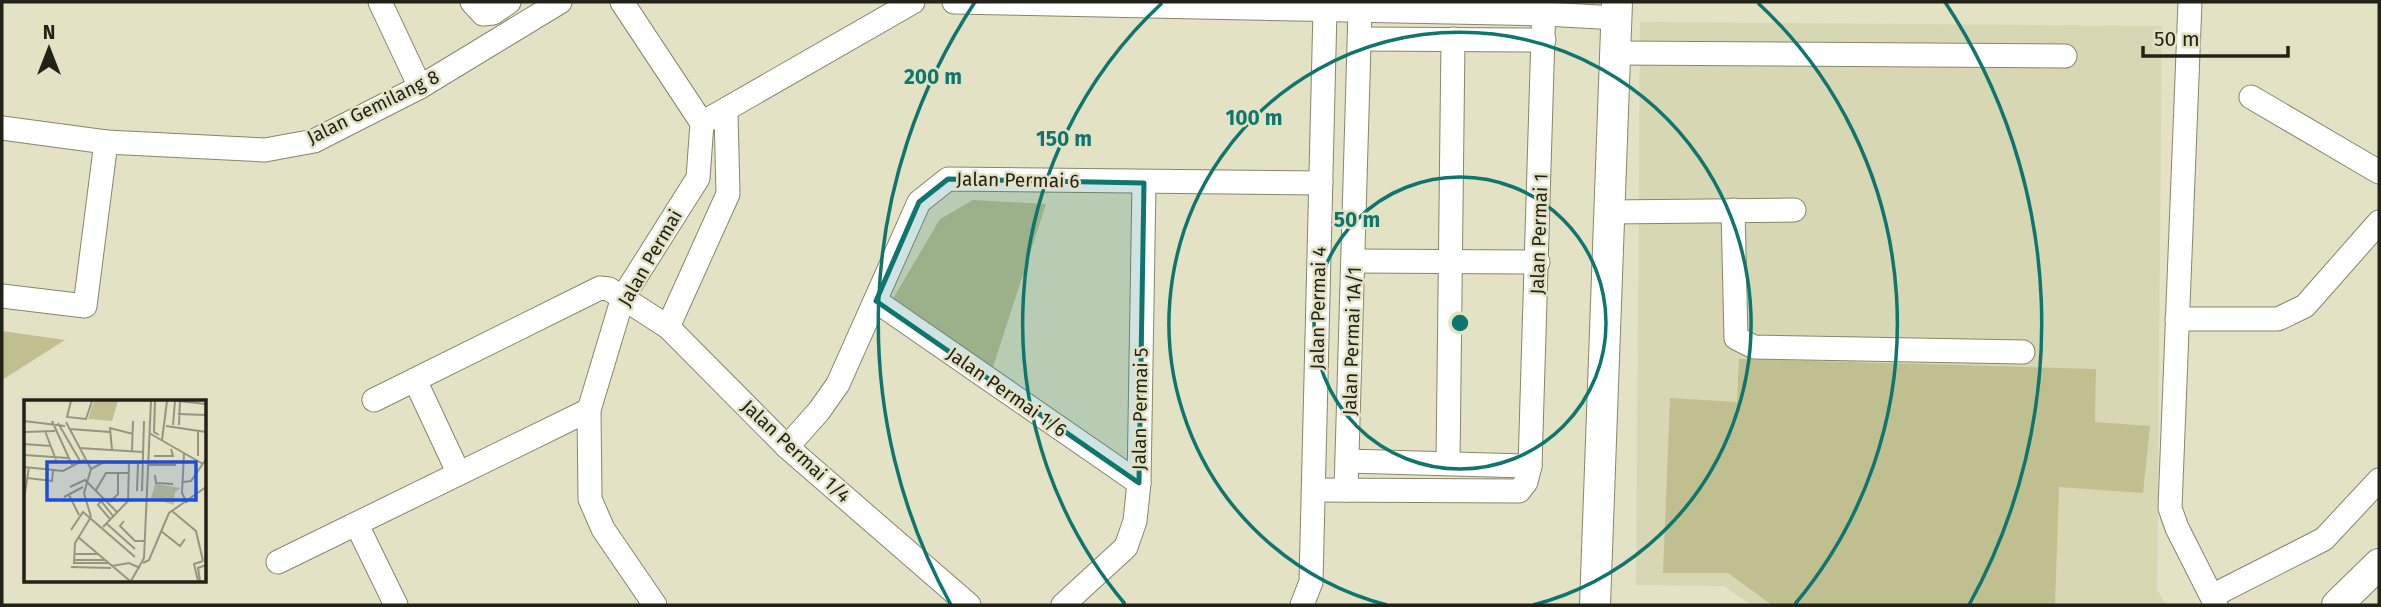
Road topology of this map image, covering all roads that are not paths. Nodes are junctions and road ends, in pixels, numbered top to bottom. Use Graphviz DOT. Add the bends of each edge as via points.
graph roads {
  1 [pos="380,2"];
  2 [pos="472,2"];
  3 [pos="509,2"];
  4 [pos="560,2"];
  5 [pos="622,2"];
  6 [pos="913,2"];
  7 [pos="954,2"];
  8 [pos="2190,2"];
  9 [pos="1544,8"];
  10 [pos="1325,10"];
  11 [pos="1360,10"];
  12 [pos="1618,10"];
  13 [pos="1361,39"];
  14 [pos="1453,39"];
  15 [pos="1544,40"];
  16 [pos="1616,53"];
  17 [pos="2064,56"];
  18 [pos="421,87"];
  19 [pos="2251,97"];
  20 [pos="726,112"];
  21 [pos="702,123"];
  22 [pos="2,128"];
  23 [pos="106,142"];
  24 [pos="2379,172"];
  25 [pos="1144,183"];
  26 [pos="1321,183"];
  27 [pos="1733,210"];
  28 [pos="1794,210"];
  29 [pos="1610,212"];
  30 [pos="2379,222"];
  31 [pos="1355,261"];
  32 [pos="1538,262"];
  33 [pos="1450,264"];
  34 [pos="2,296"];
  35 [pos="623,297"];
  36 [pos="876,301"];
  37 [pos="2177,319"];
  38 [pos="668,327"];
  39 [pos="2023,352"];
  40 [pos="415,380"];
  41 [pos="374,400"];
  42 [pos="589,410"];
  43 [pos="787,447"];
  44 [pos="1347,461"];
  45 [pos="1448,463"];
  46 [pos="1530,466"];
  47 [pos="458,472"];
  48 [pos="2379,480"];
  49 [pos="1139,483"];
  50 [pos="1314,490"];
  51 [pos="1346,490"];
  52 [pos="357,525"];
  53 [pos="278,562"];
  54 [pos="2379,564"];
  55 [pos="2214,601"];
  56 [pos="396,605"];
  57 [pos="655,605"];
  58 [pos="969,605"];
  59 [pos="1063,605"];
  60 [pos="1303,605"];
  61 [pos="1595,605"];
  62 [pos="2337,605"];
  1 -- 18 [label="street"];
  2 -- 3 [label="street" via="483,14"];
  4 -- 18 [label="street, Jalan Gemilang 8"];
  5 -- 21 [label="street"];
  6 -- 20 [label="street"];
  7 -- 10 [label="street"];
  8 -- 37 [label="street"];
  9 -- 11 [label="street"];
  9 -- 12 [label="street"];
  9 -- 15 [label="street, Jalan Permai 1"];
  10 -- 11 [label="street"];
  10 -- 26 [label="street, Jalan Permai 4"];
  11 -- 13 [label="street, Jalan Permai 1A/1"];
  12 -- 16 [label="main road"];
  13 -- 14 [label="street"];
  13 -- 31 [label="street, Jalan Permai 1A/1"];
  14 -- 15 [label="street"];
  14 -- 33 [label="street"];
  15 -- 32 [label="street, Jalan Permai 1"];
  16 -- 17 [label="street"];
  16 -- 29 [label="main road"];
  18 -- 23 [label="street, Jalan Gemilang 8" via="314,141 265,150"];
  19 -- 24 [label="street"];
  20 -- 21 [label="street"];
  20 -- 38 [label="street" via="727,194"];
  21 -- 35 [label="street, Jalan Permai" via="698,178"];
  22 -- 23 [label="street, Jalan Gemilang 8"];
  23 -- 34 [label="street" via="85,306"];
  25 -- 26 [label="street, Jalan Permai 6"];
  25 -- 36 [label="street, Jalan Permai 6" via="948,178 919,202"];
  25 -- 49 [label="street, Jalan Permai 5"];
  26 -- 50 [label="street, Jalan Permai 4"];
  27 -- 28 [label="street"];
  27 -- 29 [label="street"];
  27 -- 39 [label="street" via="1735,338 1743,343 1754,347"];
  29 -- 61 [label="main road"];
  30 -- 37 [label="street" via="2305,306 2278,319"];
  31 -- 33 [label="street"];
  31 -- 44 [label="street, Jalan Permai 1A/1"];
  32 -- 33 [label="street"];
  32 -- 46 [label="street, Jalan Permai 1"];
  33 -- 45 [label="street"];
  35 -- 38 [label="street, Jalan Permai 1/4"];
  35 -- 40 [label="street" via="600,288"];
  35 -- 42 [label="street, Jalan Permai"];
  36 -- 43 [label="street, Jalan Permai 6" via="838,384"];
  36 -- 49 [label="street, Jalan Permai 1/6"];
  37 -- 55 [label="street" via="2170,508"];
  38 -- 43 [label="street, Jalan Permai 1/4"];
  40 -- 41 [label="street"];
  40 -- 47 [label="street"];
  42 -- 47 [label="street"];
  42 -- 57 [label="street, Jalan Permai" via="590,499 603,529"];
  43 -- 58 [label="street, Jalan Permai 1/4"];
  44 -- 45 [label="street"];
  44 -- 51 [label="street, Jalan Permai 1A/1"];
  45 -- 46 [label="street"];
  46 -- 51 [label="street" via="1519,491"];
  47 -- 52 [label="street"];
  48 -- 55 [label="street" via="2324,539"];
  49 -- 59 [label="street, Jalan Permai 5" via="1135,521 1126,547"];
  50 -- 51 [label="street"];
  50 -- 60 [label="street, Jalan Permai 4" via="1311,582"];
  52 -- 53 [label="street"];
  52 -- 56 [label="street"];
  54 -- 62 [label="main road"];
}
